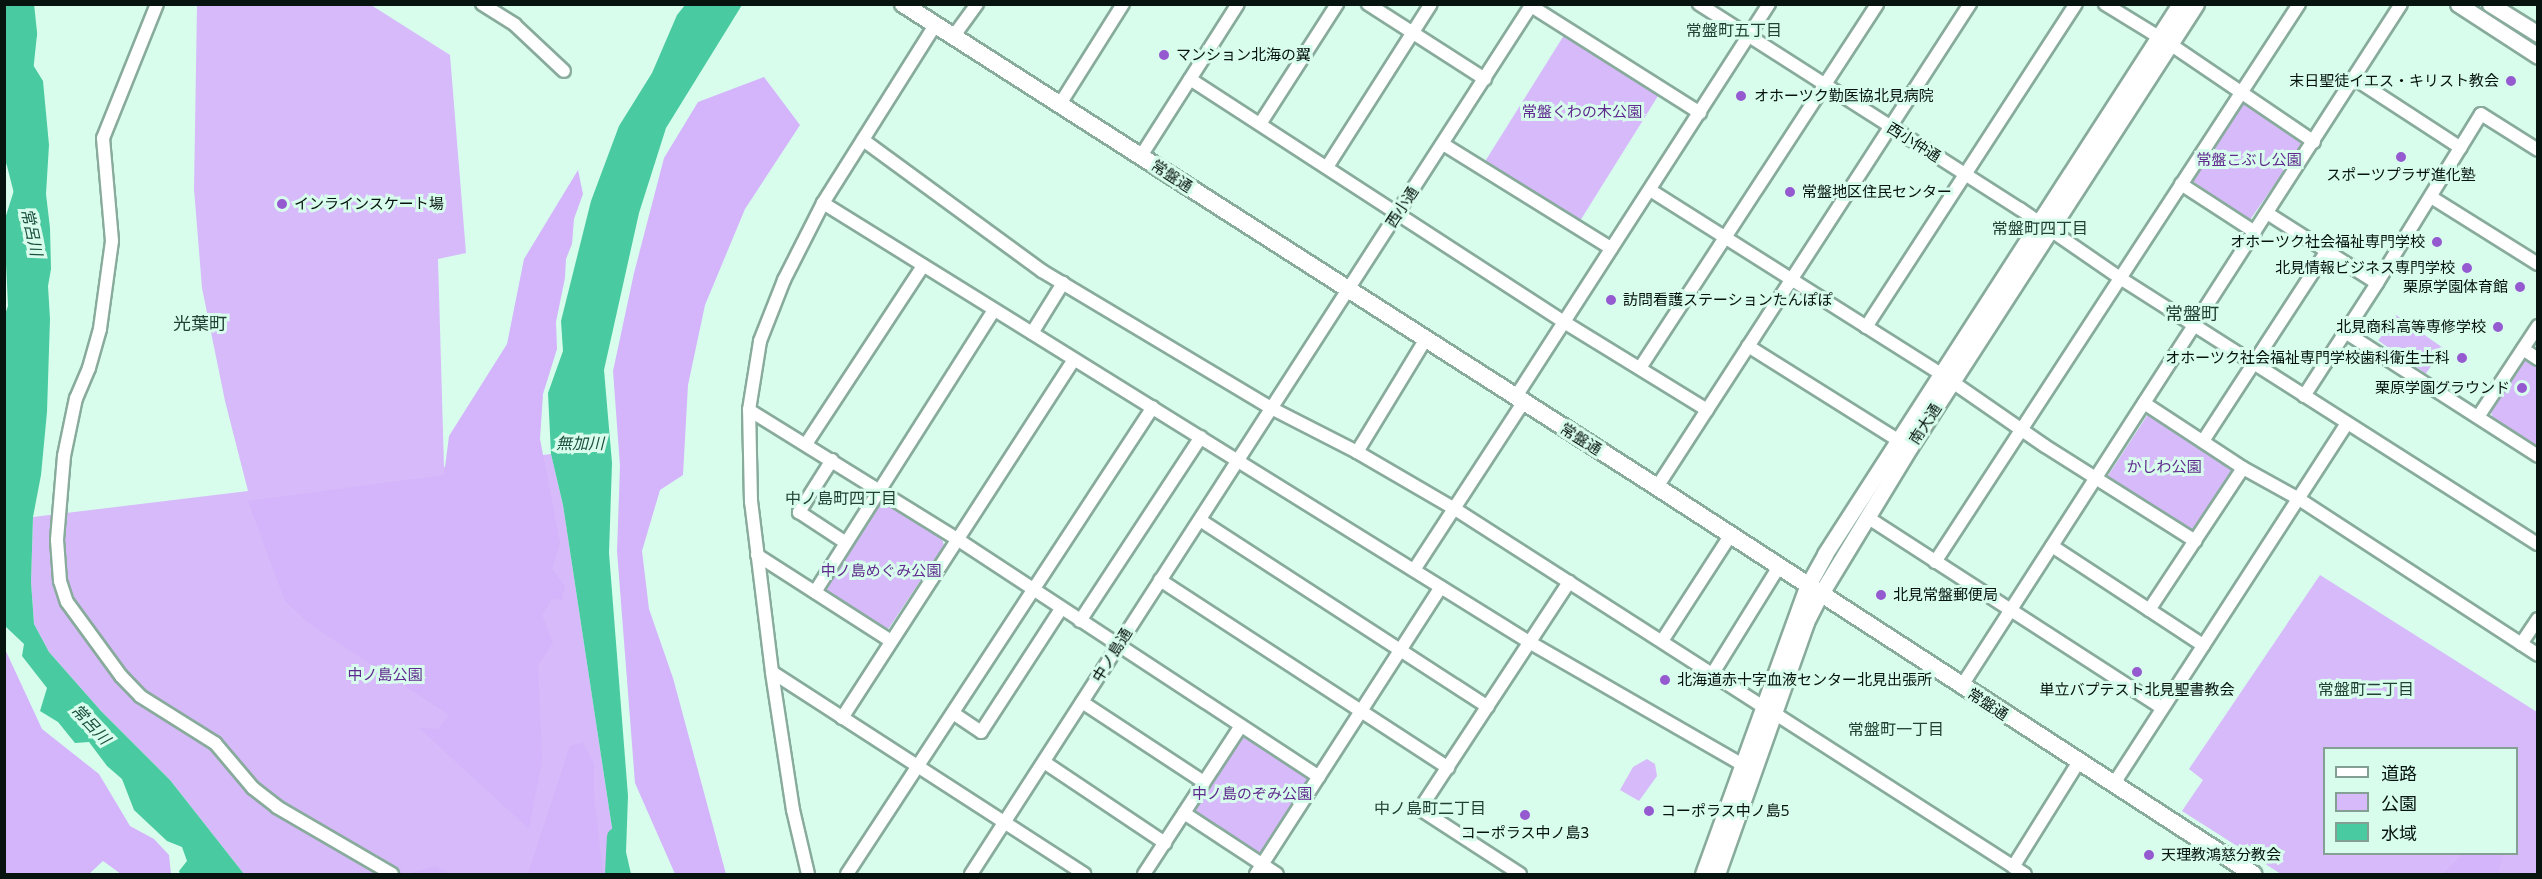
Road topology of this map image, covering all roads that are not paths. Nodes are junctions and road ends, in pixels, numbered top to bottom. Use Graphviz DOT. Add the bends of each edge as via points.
graph roads {
  1 [pos="157,4"];
  2 [pos="482,4"];
  3 [pos="977,4"];
  4 [pos="1123,4"];
  5 [pos="1238,4"];
  6 [pos="1337,4"];
  7 [pos="1368,4"];
  8 [pos="1431,4"];
  9 [pos="1699,4"];
  10 [pos="1769,4"];
  11 [pos="1877,4"];
  12 [pos="1970,4"];
  13 [pos="2076,4"];
  14 [pos="2105,4"];
  15 [pos="2181,4"];
  16 [pos="2196,4"];
  17 [pos="2299,4"];
  18 [pos="2401,4"];
  19 [pos="2458,4"];
  20 [pos="2490,4"];
  21 [pos="1531,5"];
  22 [pos="905,6"];
  23 [pos="935,25"];
  24 [pos="1413,33"];
  25 [pos="2538,34"];
  26 [pos="1748,36"];
  27 [pos="953,37"];
  28 [pos="2165,40"];
  29 [pos="2538,56"];
  30 [pos="564,71"];
  31 [pos="1190,79"];
  32 [pos="1485,79"];
  33 [pos="2355,79"];
  34 [pos="1824,85"];
  35 [pos="2241,94"];
  36 [pos="1060,104"];
  37 [pos="1700,112"];
  38 [pos="1260,124"];
  39 [pos="1890,128"];
  40 [pos="863,140"];
  41 [pos="2314,142"];
  42 [pos="1443,144"];
  43 [pos="2461,148"];
  44 [pos="2538,150"];
  45 [pos="1142,156"];
  46 [pos="1327,167"];
  47 [pos="1965,173"];
  48 [pos="2181,184"];
  49 [pos="1650,190"];
  50 [pos="2430,196"];
  51 [pos="823,203"];
  52 [pos="1398,213"];
  53 [pos="2267,213"];
  54 [pos="2044,226"];
  55 [pos="2255,232"];
  56 [pos="1725,238"];
  57 [pos="1611,248"];
  58 [pos="2327,251"];
  59 [pos="2538,264"];
  60 [pos="923,267"];
  61 [pos="2120,278"];
  62 [pos="1791,280"];
  63 [pos="2378,283"];
  64 [pos="1063,284"];
  65 [pos="1348,289"];
  66 [pos="994,310"];
  67 [pos="1564,322"];
  68 [pos="2195,325"];
  69 [pos="2538,326"];
  70 [pos="1866,327"];
  71 [pos="2345,332"];
  72 [pos="1032,333"];
  73 [pos="1425,340"];
  74 [pos="1748,346"];
  75 [pos="2523,349"];
  76 [pos="1074,359"];
  77 [pos="2538,359"];
  78 [pos="2253,364"];
  79 [pos="1640,368"];
  80 [pos="1947,378"];
  81 [pos="2304,396"];
  82 [pos="1519,401"];
  83 [pos="2144,403"];
  84 [pos="1153,407"];
  85 [pos="1271,408"];
  86 [pos="749,410"];
  87 [pos="1707,410"];
  88 [pos="2478,417"];
  89 [pos="2346,423"];
  90 [pos="2021,430"];
  91 [pos="1201,437"];
  92 [pos="1898,440"];
  93 [pos="2203,441"];
  94 [pos="806,444"];
  95 [pos="1357,452"];
  96 [pos="2538,456"];
  97 [pos="1238,459"];
  98 [pos="832,460"];
  99 [pos="2243,468"];
  100 [pos="2095,478"];
  101 [pos="1657,487"];
  102 [pos="880,490"];
  103 [pos="2299,499"];
  104 [pos="1455,509"];
  105 [pos="1867,517"];
  106 [pos="1200,520"];
  107 [pos="1730,536"];
  108 [pos="957,539"];
  109 [pos="2195,541"];
  110 [pos="846,543"];
  111 [pos="2538,544"];
  112 [pos="2052,546"];
  113 [pos="757,555"];
  114 [pos="1935,562"];
  115 [pos="1778,568"];
  116 [pos="1414,570"];
  117 [pos="1160,580"];
  118 [pos="1569,582"];
  119 [pos="1441,587"];
  120 [pos="1033,591"];
  121 [pos="1814,591"];
  122 [pos="815,592"];
  123 [pos="1061,609"];
  124 [pos="2149,610"];
  125 [pos="2010,611"];
  126 [pos="2538,619"];
  127 [pos="1080,621"];
  128 [pos="891,641"];
  129 [pos="1662,641"];
  130 [pos="1529,642"];
  131 [pos="2521,644"];
  132 [pos="2203,645"];
  133 [pos="1118,646"];
  134 [pos="1400,652"];
  135 [pos="2538,655"];
  136 [pos="772,672"];
  137 [pos="1713,674"];
  138 [pos="1961,687"];
  139 [pos="1082,702"];
  140 [pos="1488,707"];
  141 [pos="2162,708"];
  142 [pos="1769,710"];
  143 [pos="1360,711"];
  144 [pos="953,713"];
  145 [pos="842,718"];
  146 [pos="1241,726"];
  147 [pos="1044,762"];
  148 [pos="2078,763"];
  149 [pos="1743,765"];
  150 [pos="919,766"];
  151 [pos="1448,768"];
  152 [pos="1319,777"];
  153 [pos="1204,782"];
  154 [pos="2113,786"];
  155 [pos="1184,813"];
  156 [pos="1005,822"];
  157 [pos="1165,843"];
  158 [pos="2013,867"];
  159 [pos="1259,870"];
  160 [pos="392,874"];
  161 [pos="808,874"];
  162 [pos="847,874"];
  163 [pos="971,874"];
  164 [pos="1084,874"];
  165 [pos="1144,874"];
  166 [pos="1277,874"];
  167 [pos="1520,874"];
  168 [pos="1703,874"];
  169 [pos="1717,874"];
  170 [pos="2025,874"];
  171 [pos="2253,874"];
  1 -- 160 [label="street" via="103,138 112,241 100,329 76,398 64,456 57,540 60,581 67,602 140,696 215,743 253,788 277,807"];
  2 -- 30 [label="street" via="515,25"];
  3 -- 27 [label="street"];
  4 -- 36 [label="street"];
  5 -- 31 [label="street"];
  6 -- 38 [label="street"];
  7 -- 24 [label="street"];
  8 -- 24 [label="street"];
  9 -- 26 [label="street, 西小仲通"];
  10 -- 26 [label="street"];
  11 -- 34 [label="street"];
  12 -- 39 [label="street"];
  13 -- 47 [label="street"];
  14 -- 28 [label="street"];
  15 -- 28 [label="street, 南大通"];
  16 -- 28 [label="street, 南大通"];
  17 -- 35 [label="street"];
  18 -- 33 [label="street"];
  19 -- 29 [label="street"];
  20 -- 25 [label="street"];
  21 -- 32 [label="street, 西小通"];
  21 -- 37 [label="street"];
  22 -- 23 [label="main road, 常盤通"];
  23 -- 27 [label="main road, 常盤通"];
  23 -- 40 [label="street"];
  24 -- 32 [label="street"];
  24 -- 46 [label="street"];
  26 -- 34 [label="street, 西小仲通"];
  26 -- 37 [label="street"];
  27 -- 36 [label="main road, 常盤通"];
  28 -- 35 [label="street"];
  28 -- 54 [label="street, 南大通"];
  31 -- 38 [label="street"];
  31 -- 45 [label="street"];
  32 -- 42 [label="street, 西小通"];
  33 -- 41 [label="street"];
  33 -- 43 [label="street"];
  34 -- 39 [label="street, 西小仲通"];
  34 -- 56 [label="street"];
  35 -- 41 [label="street"];
  35 -- 48 [label="street"];
  36 -- 45 [label="main road, 常盤通"];
  37 -- 49 [label="street"];
  38 -- 46 [label="street"];
  39 -- 47 [label="street, 西小仲通"];
  39 -- 62 [label="street"];
  40 -- 51 [label="street"];
  40 -- 64 [label="street"];
  41 -- 53 [label="street"];
  42 -- 52 [label="street, 西小通"];
  42 -- 57 [label="street"];
  43 -- 44 [label="street" via="2481,114"];
  43 -- 50 [label="street"];
  45 -- 65 [label="main road, 常盤通"];
  46 -- 52 [label="street"];
  47 -- 54 [label="street, 西小仲通"];
  47 -- 70 [label="street"];
  48 -- 55 [label="street"];
  48 -- 61 [label="street"];
  49 -- 56 [label="street"];
  49 -- 57 [label="street"];
  50 -- 59 [label="street"];
  50 -- 63 [label="street"];
  51 -- 60 [label="street"];
  51 -- 86 [label="street" via="784,280 760,341"];
  52 -- 65 [label="street, 西小通"];
  52 -- 67 [label="street"];
  53 -- 55 [label="street"];
  53 -- 58 [label="street"];
  54 -- 61 [label="street, 西小仲通"];
  54 -- 80 [label="street, 南大通"];
  55 -- 68 [label="street"];
  56 -- 62 [label="street"];
  56 -- 79 [label="street"];
  57 -- 67 [label="street"];
  58 -- 63 [label="street"];
  58 -- 78 [label="street"];
  60 -- 66 [label="street"];
  60 -- 94 [label="street"];
  61 -- 68 [label="street, 西小仲通"];
  61 -- 90 [label="street"];
  62 -- 70 [label="street"];
  62 -- 74 [label="street"];
  63 -- 71 [label="street"];
  64 -- 72 [label="street"];
  64 -- 85 [label="street"];
  65 -- 73 [label="main road, 常盤通"];
  65 -- 85 [label="street, 西小通"];
  66 -- 72 [label="street"];
  66 -- 102 [label="street"];
  67 -- 79 [label="street"];
  67 -- 82 [label="street"];
  68 -- 78 [label="street, 西小仲通"];
  68 -- 83 [label="street"];
  69 -- 75 [label="street"];
  70 -- 80 [label="street"];
  71 -- 81 [label="street"];
  71 -- 88 [label="street"];
  72 -- 76 [label="street"];
  73 -- 82 [label="main road, 常盤通"];
  73 -- 95 [label="street"];
  74 -- 87 [label="street"];
  74 -- 92 [label="street"];
  75 -- 77 [label="street"];
  75 -- 88 [label="street"];
  76 -- 84 [label="street"];
  76 -- 108 [label="street"];
  78 -- 81 [label="street, 西小仲通"];
  78 -- 93 [label="street"];
  79 -- 87 [label="street"];
  80 -- 90 [label="street"];
  80 -- 92 [label="street, 南大通"];
  80 -- 105 [label="street, 南大通"];
  81 -- 89 [label="street, 西小仲通"];
  82 -- 101 [label="main road, 常盤通"];
  82 -- 104 [label="street"];
  83 -- 93 [label="street"];
  83 -- 100 [label="street"];
  84 -- 91 [label="street"];
  84 -- 120 [label="street"];
  85 -- 95 [label="street"];
  85 -- 97 [label="street, 中ノ島通"];
  86 -- 94 [label="street"];
  86 -- 113 [label="street" via="751,501"];
  87 -- 101 [label="street"];
  88 -- 96 [label="street"];
  89 -- 103 [label="street"];
  89 -- 111 [label="street, 西小仲通"];
  90 -- 100 [label="street"];
  90 -- 114 [label="street"];
  91 -- 97 [label="street"];
  91 -- 127 [label="street"];
  92 -- 121 [label="street, 南大通" via="1825,554"];
  93 -- 99 [label="street"];
  94 -- 98 [label="street"];
  95 -- 104 [label="street"];
  97 -- 106 [label="street, 中ノ島通"];
  97 -- 116 [label="street"];
  98 -- 102 [label="street"];
  98 -- 110 [label="street" via="799,512"];
  99 -- 103 [label="street"];
  99 -- 109 [label="street"];
  100 -- 109 [label="street"];
  100 -- 112 [label="street"];
  101 -- 107 [label="main road, 常盤通"];
  102 -- 108 [label="street"];
  102 -- 110 [label="street"];
  103 -- 131 [label="street"];
  103 -- 132 [label="street"];
  104 -- 116 [label="street"];
  104 -- 118 [label="street"];
  105 -- 114 [label="street"];
  105 -- 121 [label="street, 南大通"];
  106 -- 117 [label="street, 中ノ島通"];
  106 -- 134 [label="street"];
  107 -- 115 [label="main road, 常盤通"];
  107 -- 129 [label="street"];
  108 -- 120 [label="street"];
  108 -- 128 [label="street"];
  109 -- 124 [label="street"];
  110 -- 122 [label="street"];
  112 -- 124 [label="street"];
  112 -- 125 [label="street"];
  113 -- 122 [label="street"];
  113 -- 136 [label="street"];
  114 -- 125 [label="street"];
  115 -- 121 [label="main road, 常盤通"];
  115 -- 137 [label="street"];
  116 -- 119 [label="street"];
  117 -- 133 [label="street, 中ノ島通"];
  117 -- 143 [label="street"];
  118 -- 129 [label="street"];
  118 -- 130 [label="street"];
  119 -- 130 [label="street"];
  119 -- 134 [label="street"];
  120 -- 123 [label="street"];
  120 -- 144 [label="street"];
  121 -- 138 [label="main road, 常盤通"];
  121 -- 142 [label="street, 南大通"];
  122 -- 128 [label="street"];
  123 -- 127 [label="street"];
  123 -- 144 [label="street" via="981,732"];
  124 -- 132 [label="street"];
  125 -- 138 [label="street"];
  125 -- 141 [label="street"];
  126 -- 131 [label="street"];
  127 -- 133 [label="street"];
  128 -- 145 [label="street"];
  129 -- 137 [label="street"];
  130 -- 140 [label="street"];
  130 -- 149 [label="street"];
  131 -- 135 [label="street"];
  132 -- 141 [label="street"];
  133 -- 139 [label="street, 中ノ島通"];
  133 -- 146 [label="street"];
  134 -- 140 [label="street"];
  134 -- 143 [label="street"];
  136 -- 145 [label="street"];
  136 -- 161 [label="street" via="793,810"];
  137 -- 142 [label="street"];
  138 -- 148 [label="main road, 常盤通"];
  139 -- 147 [label="street, 中ノ島通"];
  139 -- 153 [label="street"];
  140 -- 151 [label="street"];
  141 -- 154 [label="street"];
  142 -- 149 [label="street, 南大通"];
  142 -- 158 [label="street"];
  142 -- 169 [label="street, 南大通"];
  143 -- 151 [label="street"];
  143 -- 152 [label="street"];
  144 -- 150 [label="street"];
  145 -- 150 [label="street"];
  146 -- 152 [label="street"];
  146 -- 153 [label="street"];
  147 -- 156 [label="street, 中ノ島通"];
  147 -- 157 [label="street"];
  148 -- 154 [label="main road, 常盤通"];
  148 -- 158 [label="street"];
  149 -- 168 [label="street, 南大通"];
  150 -- 156 [label="street"];
  150 -- 162 [label="street"];
  151 -- 167 [label="street" via="1420,809"];
  152 -- 159 [label="street"];
  153 -- 155 [label="street"];
  154 -- 171 [label="main road, 常盤通"];
  155 -- 157 [label="street"];
  155 -- 159 [label="street"];
  156 -- 163 [label="street, 中ノ島通"];
  156 -- 164 [label="street"];
  157 -- 165 [label="street"];
  158 -- 170 [label="street"];
  159 -- 166 [label="street"];
}
